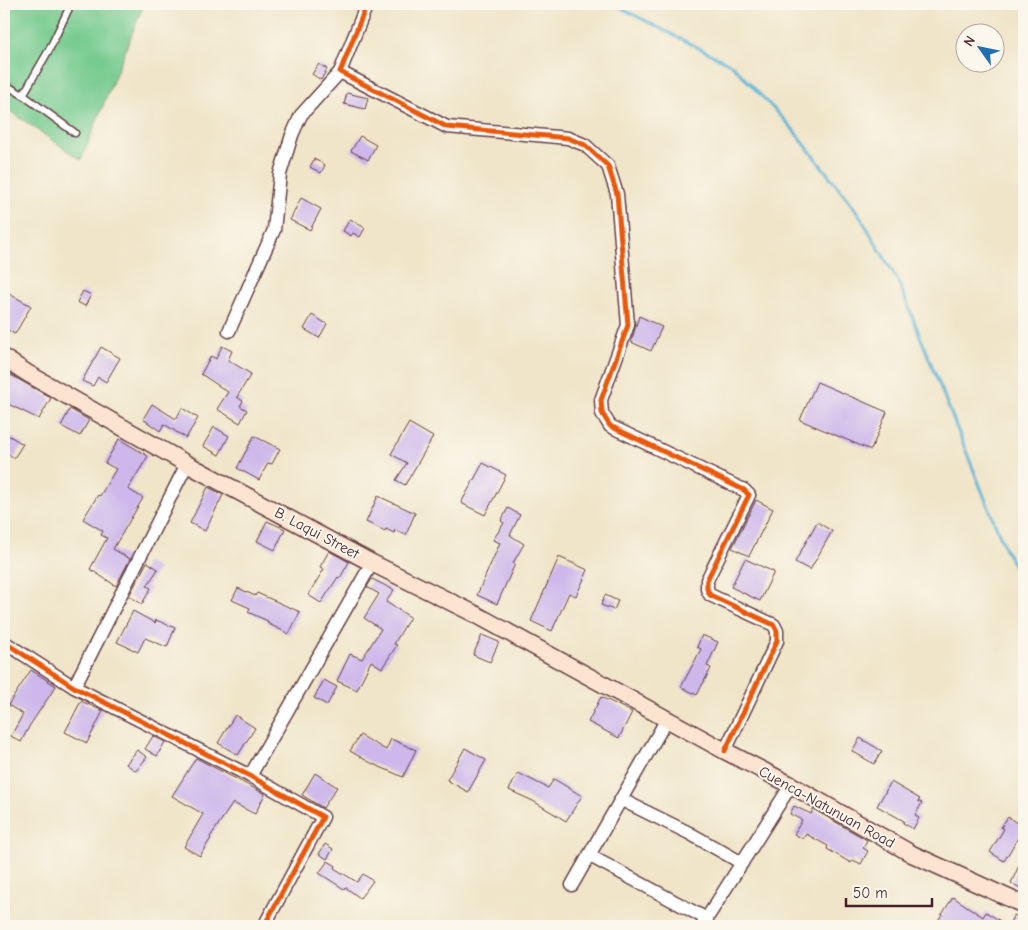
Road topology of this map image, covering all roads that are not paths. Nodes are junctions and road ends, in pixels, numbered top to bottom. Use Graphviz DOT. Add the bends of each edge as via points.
graph roads {
  1 [pos="71,4"];
  2 [pos="367,4"];
  3 [pos="340,72"];
  4 [pos="4,84"];
  5 [pos="23,95"];
  6 [pos="75,133"];
  7 [pos="229,331"];
  8 [pos="4,358"];
  9 [pos="187,464"];
  10 [pos="372,563"];
  11 [pos="4,642"];
  12 [pos="74,687"];
  13 [pos="635,701"];
  14 [pos="668,719"];
  15 [pos="725,751"];
  16 [pos="250,776"];
  17 [pos="791,785"];
  18 [pos="622,800"];
  19 [pos="590,856"];
  20 [pos="742,863"];
  21 [pos="572,885"];
  22 [pos="1024,905"];
  23 [pos="705,923"];
  24 [pos="264,926"];
  1 -- 5 [label="lane" via="50,50"];
  2 -- 3 [label="street"];
  3 -- 7 [label="street" via="301,115 292,135 280,174 274,230"];
  3 -- 15 [label="street" via="447,127 568,138 585,145 608,166 617,194 628,325 601,400 602,413 610,426 749,495 707,580 707,589 710,595 774,625 777,631 777,641"];
  4 -- 5 [label="lane"];
  5 -- 6 [label="lane"];
  8 -- 9 [label="main road, B. Laqui Street"];
  9 -- 10 [label="main road, B. Laqui Street"];
  9 -- 12 [label="street"];
  10 -- 13 [label="main road, B. Laqui Street" via="475,614"];
  10 -- 16 [label="street"];
  11 -- 12 [label="street"];
  12 -- 16 [label="street"];
  13 -- 14 [label="main road, Cuenca-Natunuan Road"];
  14 -- 15 [label="main road, Cuenca-Natunuan Road"];
  14 -- 18 [label="street"];
  15 -- 17 [label="main road, Cuenca-Natunuan Road"];
  16 -- 24 [label="street" via="323,817"];
  17 -- 20 [label="street"];
  17 -- 22 [label="main road, Cuenca-Natunuan Road" via="912,854"];
  18 -- 19 [label="street"];
  18 -- 20 [label="street"];
  19 -- 21 [label="street"];
  19 -- 23 [label="street"];
  20 -- 23 [label="street"];
}
